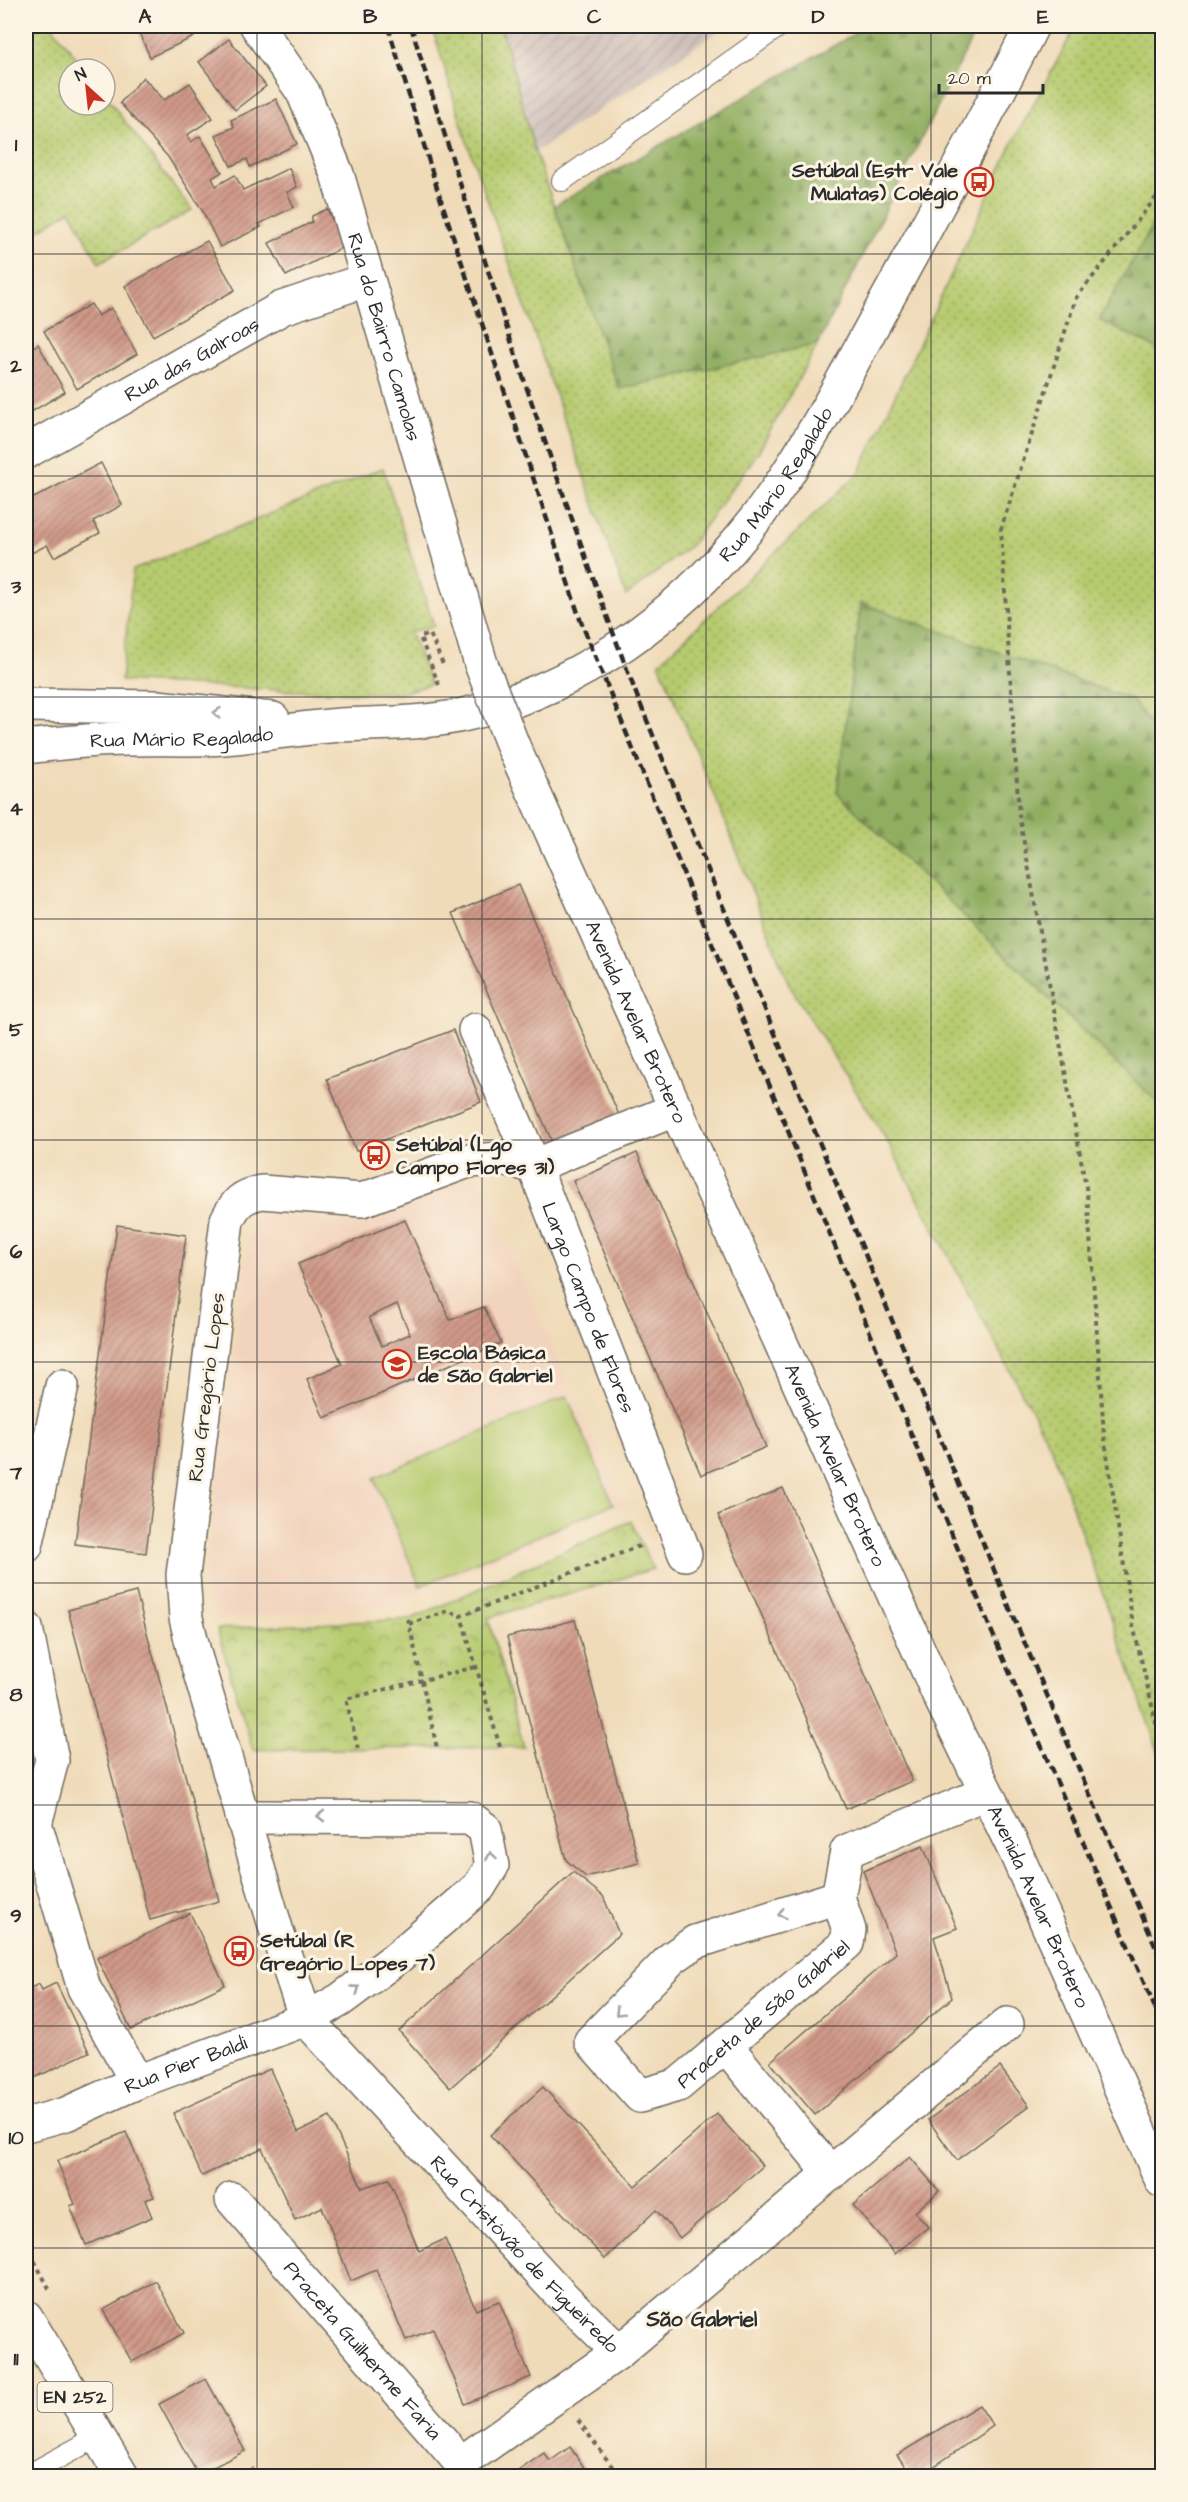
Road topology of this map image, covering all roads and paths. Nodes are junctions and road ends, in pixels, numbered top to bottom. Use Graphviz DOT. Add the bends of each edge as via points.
graph roads {
  1 [pos="257,26"];
  2 [pos="780,26"];
  3 [pos="1032,26"];
  4 [pos="562,181"];
  5 [pos="1162,190"];
  6 [pos="366,280"];
  7 [pos="26,452"];
  8 [pos="481,664"];
  9 [pos="440,689"];
  10 [pos="26,705"];
  11 [pos="338,725"];
  12 [pos="513,746"];
  13 [pos="26,747"];
  14 [pos="475,1030"];
  15 [pos="677,1109"];
  16 [pos="534,1166"];
  17 [pos="62,1386"];
  18 [pos="642,1545"];
  19 [pos="26,1546"];
  20 [pos="685,1554"];
  21 [pos="461,1616"];
  22 [pos="26,1628"];
  23 [pos="476,1667"];
  24 [pos="422,1681"];
  25 [pos="500,1747"];
  26 [pos="437,1748"];
  27 [pos="1162,1748"];
  28 [pos="358,1749"];
  29 [pos="986,1793"];
  30 [pos="30,1808"];
  31 [pos="242,1817"];
  32 [pos="838,1897"];
  33 [pos="306,2019"];
  34 [pos="1007,2024"];
  35 [pos="726,2046"];
  36 [pos="137,2082"];
  37 [pos="66,2114"];
  38 [pos="26,2125"];
  39 [pos="26,2147"];
  40 [pos="831,2174"];
  41 [pos="1162,2181"];
  42 [pos="232,2199"];
  43 [pos="26,2318"];
  44 [pos="620,2352"];
  45 [pos="561,2395"];
  46 [pos="99,2436"];
  47 [pos="26,2476"];
  48 [pos="122,2476"];
  49 [pos="619,2476"];
  1 -- 6 [label="street, Rua do Bairro Camolas" via="303,92 337,174"];
  2 -- 4 [label="lane"];
  3 -- 11 [label="street, Rua Mário Regalado" via="957,174 813,432 776,492 709,571 632,638 583,670 546,688 485,710 445,718"];
  5 -- 27 [label="path" via="1076,298 1001,528 1019,814 1087,1193 1104,1434 1133,1625"];
  6 -- 7 [label="street, Rua das Galroas" via="282,308"];
  6 -- 8 [label="street, Rua do Bairro Camolas"];
  8 -- 9 [label="path" via="448,678 430,634 420,637"];
  8 -- 12 [label="street, Rua do Bairro Camolas, bridge"];
  11 -- 10 [label="street, Rua Mário Regalado, one-way" via="157,707"];
  11 -- 13 [label="street, Rua Mário Regalado" via="222,738 126,739"];
  12 -- 15 [label="street, Avenida Avelar Brotero"];
  14 -- 16 [label="street, Largo Campo de Flores"];
  15 -- 16 [label="street"];
  15 -- 29 [label="street, Avenida Avelar Brotero"];
  16 -- 20 [label="street, Largo Campo de Flores"];
  16 -- 31 [label="street, Rua Gregório Lopes" via="502,1159 468,1161 362,1200 262,1192 235,1203 227,1220 183,1575 186,1618 195,1656"];
  17 -- 19 [label="street"];
  18 -- 21 [label="path"];
  21 -- 23 [label="path"];
  21 -- 24 [label="path" via="448,1611 409,1621"];
  22 -- 30 [label="street" via="52,1760"];
  23 -- 24 [label="path"];
  23 -- 25 [label="path"];
  24 -- 26 [label="path"];
  24 -- 28 [label="path" via="346,1699"];
  29 -- 32 [label="street, Praceta de São Gabriel" via="847,1851"];
  29 -- 41 [label="street, Avenida Avelar Brotero"];
  30 -- 36 [label="street" via="84,1988"];
  31 -- 33 [label="street, Rua Gregório Lopes"];
  33 -- 31 [label="street, Rua Pier Baldi, one-way" via="370,1978 479,1887 492,1866 484,1829 470,1818"];
  32 -- 35 [label="street, Praceta de São Gabriel" via="849,1930 847,1943"];
  32 -- 35 [label="street, Praceta de São Gabriel, one-way" via="694,1942 672,1958 591,2041 640,2096 678,2085"];
  33 -- 36 [label="street, Rua Pier Baldi"];
  33 -- 44 [label="street, Rua Cristóvão de Figueiredo" via="559,2294"];
  34 -- 40 [label="street, Rua Cristóvão de Figueiredo"];
  35 -- 40 [label="street"];
  36 -- 37 [label="street, Rua Pier Baldi"];
  37 -- 38 [label="street, Rua Pier Baldi"];
  37 -- 39 [label="street, Rua Pier Baldi"];
  40 -- 44 [label="street, Rua Cristóvão de Figueiredo"];
  42 -- 45 [label="street, Praceta Guilherme Faria" via="461,2463"];
  43 -- 46 [label="street, EN 252"];
  44 -- 45 [label="street, Praceta Guilherme Faria"];
  45 -- 49 [label="path"];
  46 -- 47 [label="lane"];
  46 -- 48 [label="street, EN 252"];
}
